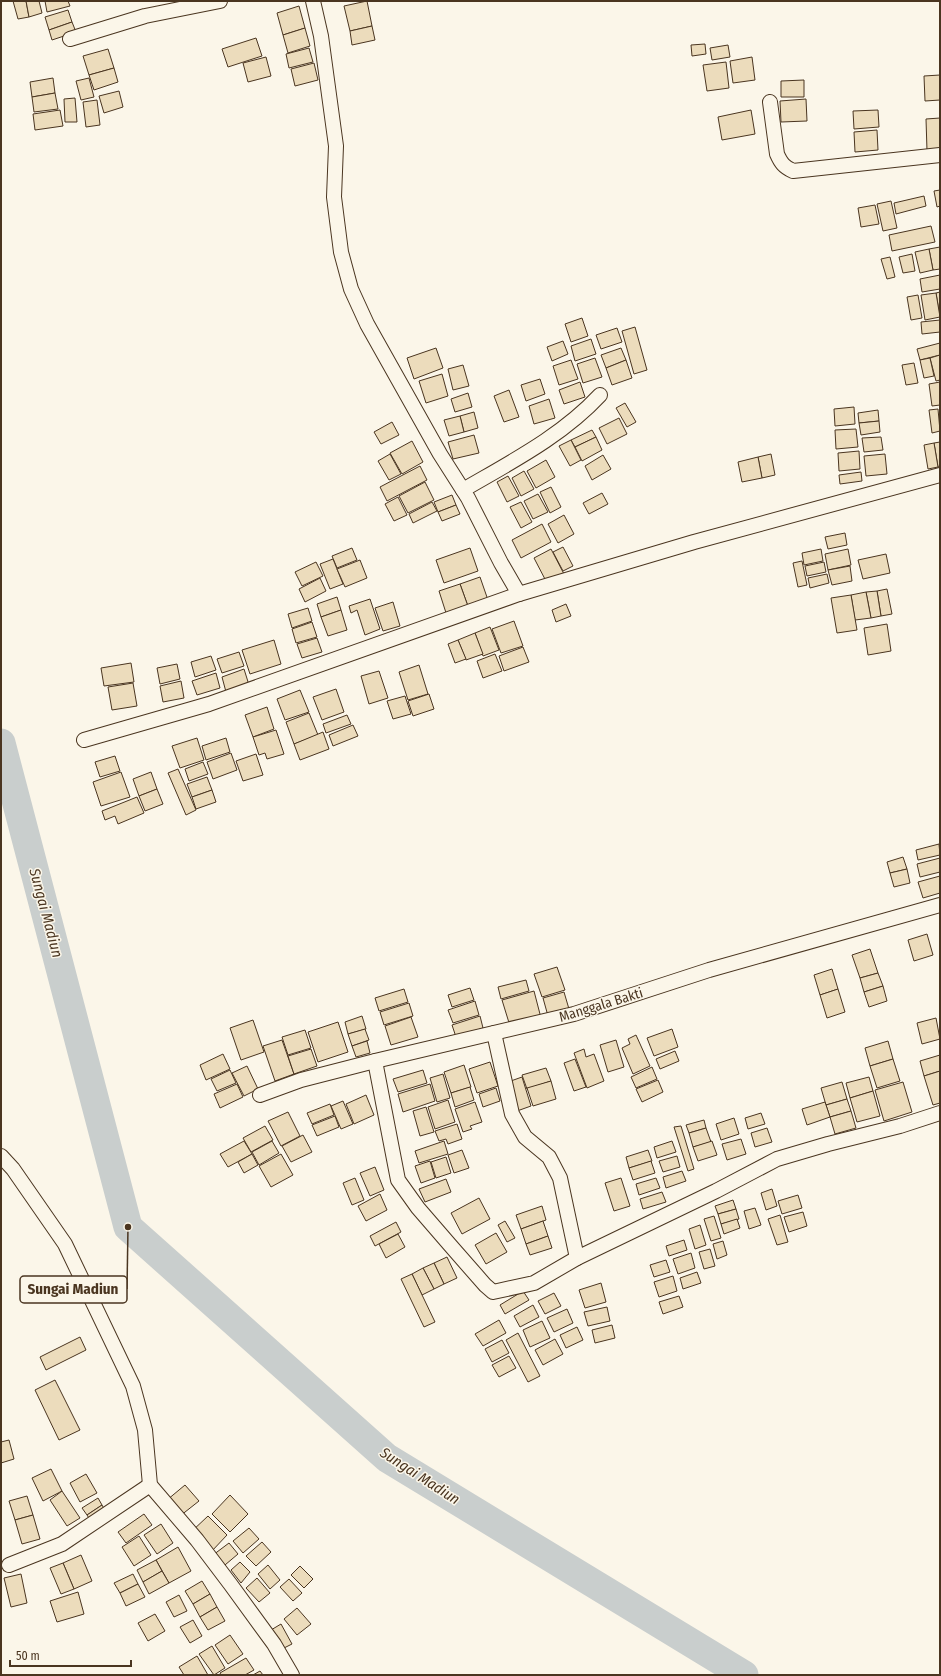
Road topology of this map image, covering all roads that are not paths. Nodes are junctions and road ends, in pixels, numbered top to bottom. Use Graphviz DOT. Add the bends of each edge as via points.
graph roads {
  1 [pos="220,1"];
  2 [pos="313,1"];
  3 [pos="70,39"];
  4 [pos="770,102"];
  5 [pos="940,155"];
  6 [pos="600,396"];
  7 [pos="940,476"];
  8 [pos="464,490"];
  9 [pos="519,594"];
  10 [pos="84,740"];
  11 [pos="940,905"];
  12 [pos="494,1033"];
  13 [pos="375,1061"];
  14 [pos="260,1096"];
  15 [pos="940,1113"];
  16 [pos="1,1156"];
  17 [pos="577,1258"];
  18 [pos="150,1485"];
  19 [pos="9,1565"];
  20 [pos="292,1675"];
  1 -- 3 [label="street" via="145,16"];
  2 -- 8 [label="street" via="321,36 336,146 334,197 341,252 351,289 366,324 440,454"];
  4 -- 5 [label="street" via="777,154 785,168 793,171"];
  6 -- 8 [label="street" via="584,412 530,451"];
  7 -- 9 [label="street" via="694,542"];
  8 -- 9 [label="street"];
  9 -- 10 [label="street" via="209,704"];
  11 -- 12 [label="street, Manggala Bakti" via="709,970 574,1014"];
  12 -- 13 [label="street, Manggala Bakti"];
  12 -- 17 [label="street" via="512,1114 525,1137 549,1157 560,1178"];
  13 -- 14 [label="street, Manggala Bakti" via="301,1080"];
  13 -- 17 [label="street" via="398,1180 418,1208 485,1285 493,1292 534,1283"];
  15 -- 17 [label="street" via="777,1159"];
  16 -- 18 [label="street" via="13,1169 65,1244 133,1386 145,1430"];
  18 -- 19 [label="street" via="62,1544"];
  18 -- 20 [label="street" via="231,1585 274,1644"];
}
